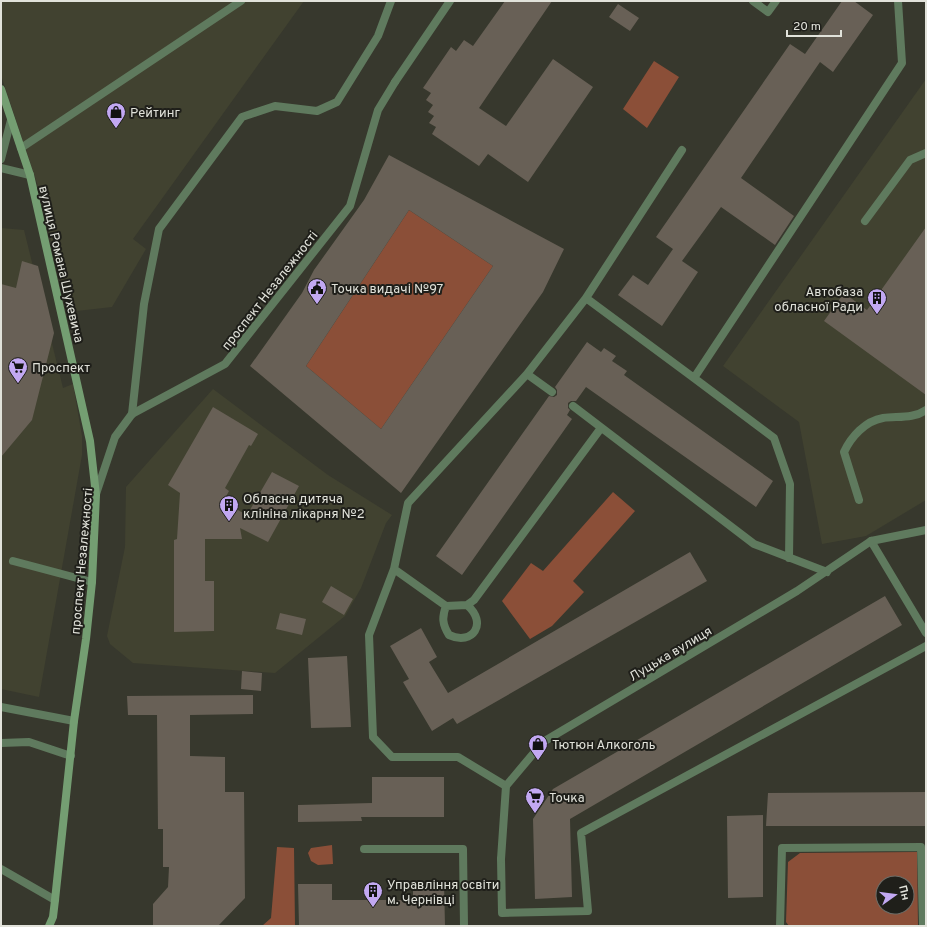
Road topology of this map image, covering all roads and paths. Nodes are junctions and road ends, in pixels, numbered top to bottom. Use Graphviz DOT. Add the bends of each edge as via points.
graph roads {
  1 [pos="241,1"];
  2 [pos="391,1"];
  3 [pos="450,1"];
  4 [pos="753,1"];
  5 [pos="776,1"];
  6 [pos="898,1"];
  7 [pos="1,89"];
  8 [pos="11,120"];
  9 [pos="21,148"];
  10 [pos="682,150"];
  11 [pos="926,152"];
  12 [pos="1,158"];
  13 [pos="1,168"];
  14 [pos="30,175"];
  15 [pos="865,221"];
  16 [pos="586,298"];
  17 [pos="527,374"];
  18 [pos="694,378"];
  19 [pos="552,392"];
  20 [pos="573,406"];
  21 [pos="926,410"];
  22 [pos="132,414"];
  23 [pos="602,428"];
  24 [pos="96,495"];
  25 [pos="859,500"];
  26 [pos="926,530"];
  27 [pos="870,541"];
  28 [pos="789,558"];
  29 [pos="13,562"];
  30 [pos="394,569"];
  31 [pos="827,572"];
  32 [pos="92,582"];
  33 [pos="467,605"];
  34 [pos="446,606"];
  35 [pos="926,633"];
  36 [pos="926,646"];
  37 [pos="1,707"];
  38 [pos="74,721"];
  39 [pos="1,743"];
  40 [pos="70,756"];
  41 [pos="506,786"];
  42 [pos="364,849"];
  43 [pos="1,869"];
  44 [pos="55,900"];
  45 [pos="53,917"];
  46 [pos="49,926"];
  47 [pos="54,926"];
  48 [pos="464,926"];
  49 [pos="780,926"];
  50 [pos="923,926"];
  1 -- 9 [label="street"];
  2 -- 22 [label="street" via="378,36 337,102 317,111 275,106 242,117 159,229 144,304"];
  3 -- 22 [label="street, проспект Незалежності" via="378,110 350,206 225,364"];
  4 -- 5 [label="street" via="768,12"];
  6 -- 18 [label="street" via="902,63"];
  7 -- 8 [label="street, вулиця Романа Шухевича"];
  8 -- 9 [label="street, вулиця Романа Шухевича"];
  8 -- 12 [label="street"];
  9 -- 14 [label="street, вулиця Романа Шухевича"];
  10 -- 16 [label="street"];
  11 -- 15 [label="street" via="910,160"];
  13 -- 14 [label="street"];
  14 -- 24 [label="street, вулиця Романа Шухевича" via="90,441"];
  16 -- 17 [label="street"];
  16 -- 18 [label="street"];
  17 -- 19 [label="street"];
  17 -- 30 [label="street" via="408,503"];
  18 -- 28 [label="street" via="774,438 790,484"];
  20 -- 23 [label="street"];
  21 -- 25 [label="street" via="918,415 880,419 861,429 850,439 844,452"];
  22 -- 24 [label="street, проспект Незалежності" via="115,437"];
  23 -- 28 [label="street" via="754,544"];
  23 -- 33 [label="street" via="479,594"];
  24 -- 32 [label="street, проспект Незалежності"];
  26 -- 27 [label="street, Луцька вулиця"];
  27 -- 31 [label="street, Луцька вулиця"];
  27 -- 35 [label="street"];
  28 -- 31 [label="street"];
  29 -- 32 [label="street"];
  30 -- 34 [label="street"];
  30 -- 41 [label="street" via="369,635 373,737 392,757 458,757"];
  31 -- 41 [label="street, Луцька вулиця" via="543,742"];
  32 -- 38 [label="street, проспект Незалежності"];
  33 -- 34 [label="street"];
  33 -- 34 [label="street" via="476,615 477,626 472,635 461,638 449,635 445,628 442,616"];
  36 -- 41 [label="street" via="581,833 588,911 502,913 501,859"];
  37 -- 38 [label="street"];
  38 -- 40 [label="street, проспект Незалежності"];
  39 -- 40 [label="street" via="29,742"];
  40 -- 44 [label="street, проспект Незалежності"];
  42 -- 48 [label="street" via="463,849"];
  43 -- 44 [label="street"];
  44 -- 45 [label="street, проспект Незалежності"];
  45 -- 46 [label="street"];
  45 -- 47 [label="street"];
  49 -- 50 [label="street" via="782,848 913,847 921,847"];
}
